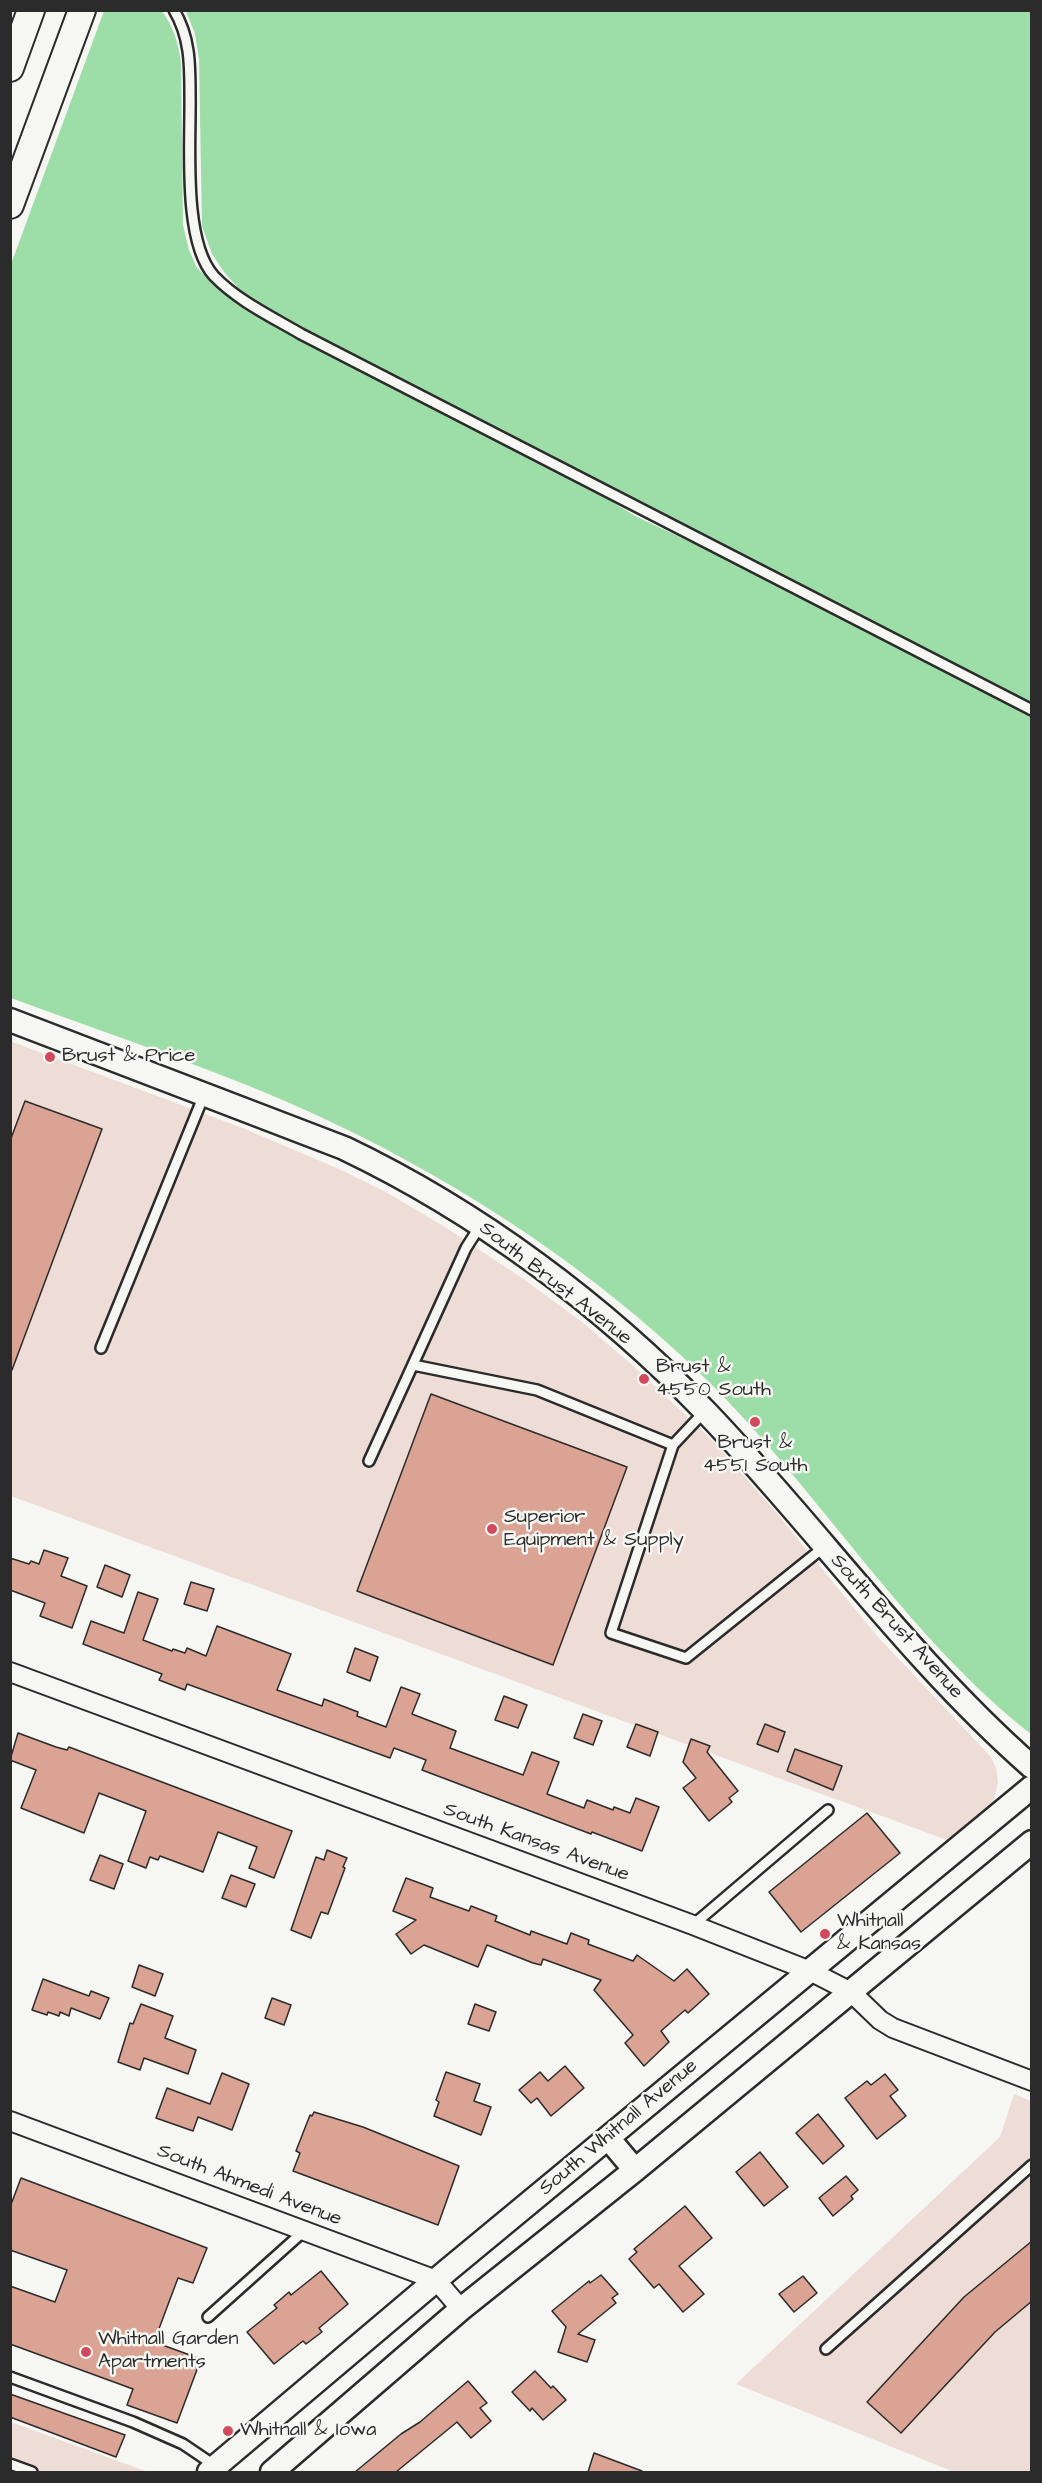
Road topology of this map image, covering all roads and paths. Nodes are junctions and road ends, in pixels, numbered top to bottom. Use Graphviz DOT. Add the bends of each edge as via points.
graph roads {
  1 [pos="32,10"];
  2 [pos="82,10"];
  3 [pos="174,10"];
  4 [pos="10,68"];
  5 [pos="16,174"];
  6 [pos="10,205"];
  7 [pos="1032,710"];
  8 [pos="11,1022"];
  9 [pos="205,1093"];
  10 [pos="480,1226"];
  11 [pos="101,1348"];
  12 [pos="412,1365"];
  13 [pos="705,1411"];
  14 [pos="673,1445"];
  15 [pos="369,1461"];
  16 [pos="824,1547"];
  17 [pos="10,1672"];
  18 [pos="1032,1767"];
  19 [pos="1032,1787"];
  20 [pos="828,1810"];
  21 [pos="1032,1842"];
  22 [pos="693,1925"];
  23 [pos="810,1971"];
  24 [pos="851,1992"];
  25 [pos="1032,2081"];
  26 [pos="10,2121"];
  27 [pos="608,2138"];
  28 [pos="1032,2165"];
  29 [pos="635,2170"];
  30 [pos="304,2231"];
  31 [pos="436,2280"];
  32 [pos="461,2309"];
  33 [pos="208,2317"];
  34 [pos="826,2349"];
  35 [pos="10,2377"];
  36 [pos="10,2464"];
  37 [pos="217,2470"];
  38 [pos="32,2472"];
  39 [pos="272,2472"];
  1 -- 4 [label="main road"];
  2 -- 5 [label="main road"];
  3 -- 7 [label="lane" via="183,27 189,56 193,227 206,265 223,284 301,334"];
  5 -- 6 [label="main road"];
  8 -- 9 [label="street, South Brust Avenue"];
  9 -- 10 [label="street, South Brust Avenue" via="372,1161"];
  9 -- 11 [label="lane"];
  10 -- 12 [label="lane"];
  10 -- 13 [label="street, South Brust Avenue" via="601,1315"];
  12 -- 14 [label="lane" via="537,1390"];
  12 -- 15 [label="lane"];
  13 -- 14 [label="lane"];
  13 -- 16 [label="street, South Brust Avenue"];
  14 -- 16 [label="lane" via="611,1633 686,1658"];
  16 -- 18 [label="street, South Brust Avenue" via="927,1664"];
  17 -- 22 [label="street, South Kansas Avenue"];
  19 -- 23 [label="street, South Whitnall Avenue"];
  20 -- 22 [label="lane"];
  21 -- 24 [label="street, South Whitnall Avenue"];
  22 -- 23 [label="street, South Kansas Avenue"];
  23 -- 24 [label="street, South Kansas Avenue"];
  23 -- 27 [label="street, South Whitnall Avenue"];
  24 -- 25 [label="street, South Kansas Avenue" via="893,2028"];
  24 -- 29 [label="street, South Whitnall Avenue"];
  26 -- 30 [label="street, South Ahmedi Avenue"];
  27 -- 29 [label="street"];
  27 -- 31 [label="street, South Whitnall Avenue"];
  28 -- 34 [label="lane"];
  29 -- 32 [label="street, South Whitnall Avenue"];
  30 -- 31 [label="street, South Ahmedi Avenue"];
  30 -- 33 [label="lane"];
  31 -- 32 [label="street, South Ahmedi Avenue"];
  31 -- 37 [label="street, South Whitnall Avenue"];
  32 -- 39 [label="street, South Whitnall Avenue"];
  35 -- 37 [label="lane" via="143,2426 183,2444"];
  36 -- 38 [label="lane"];
}
